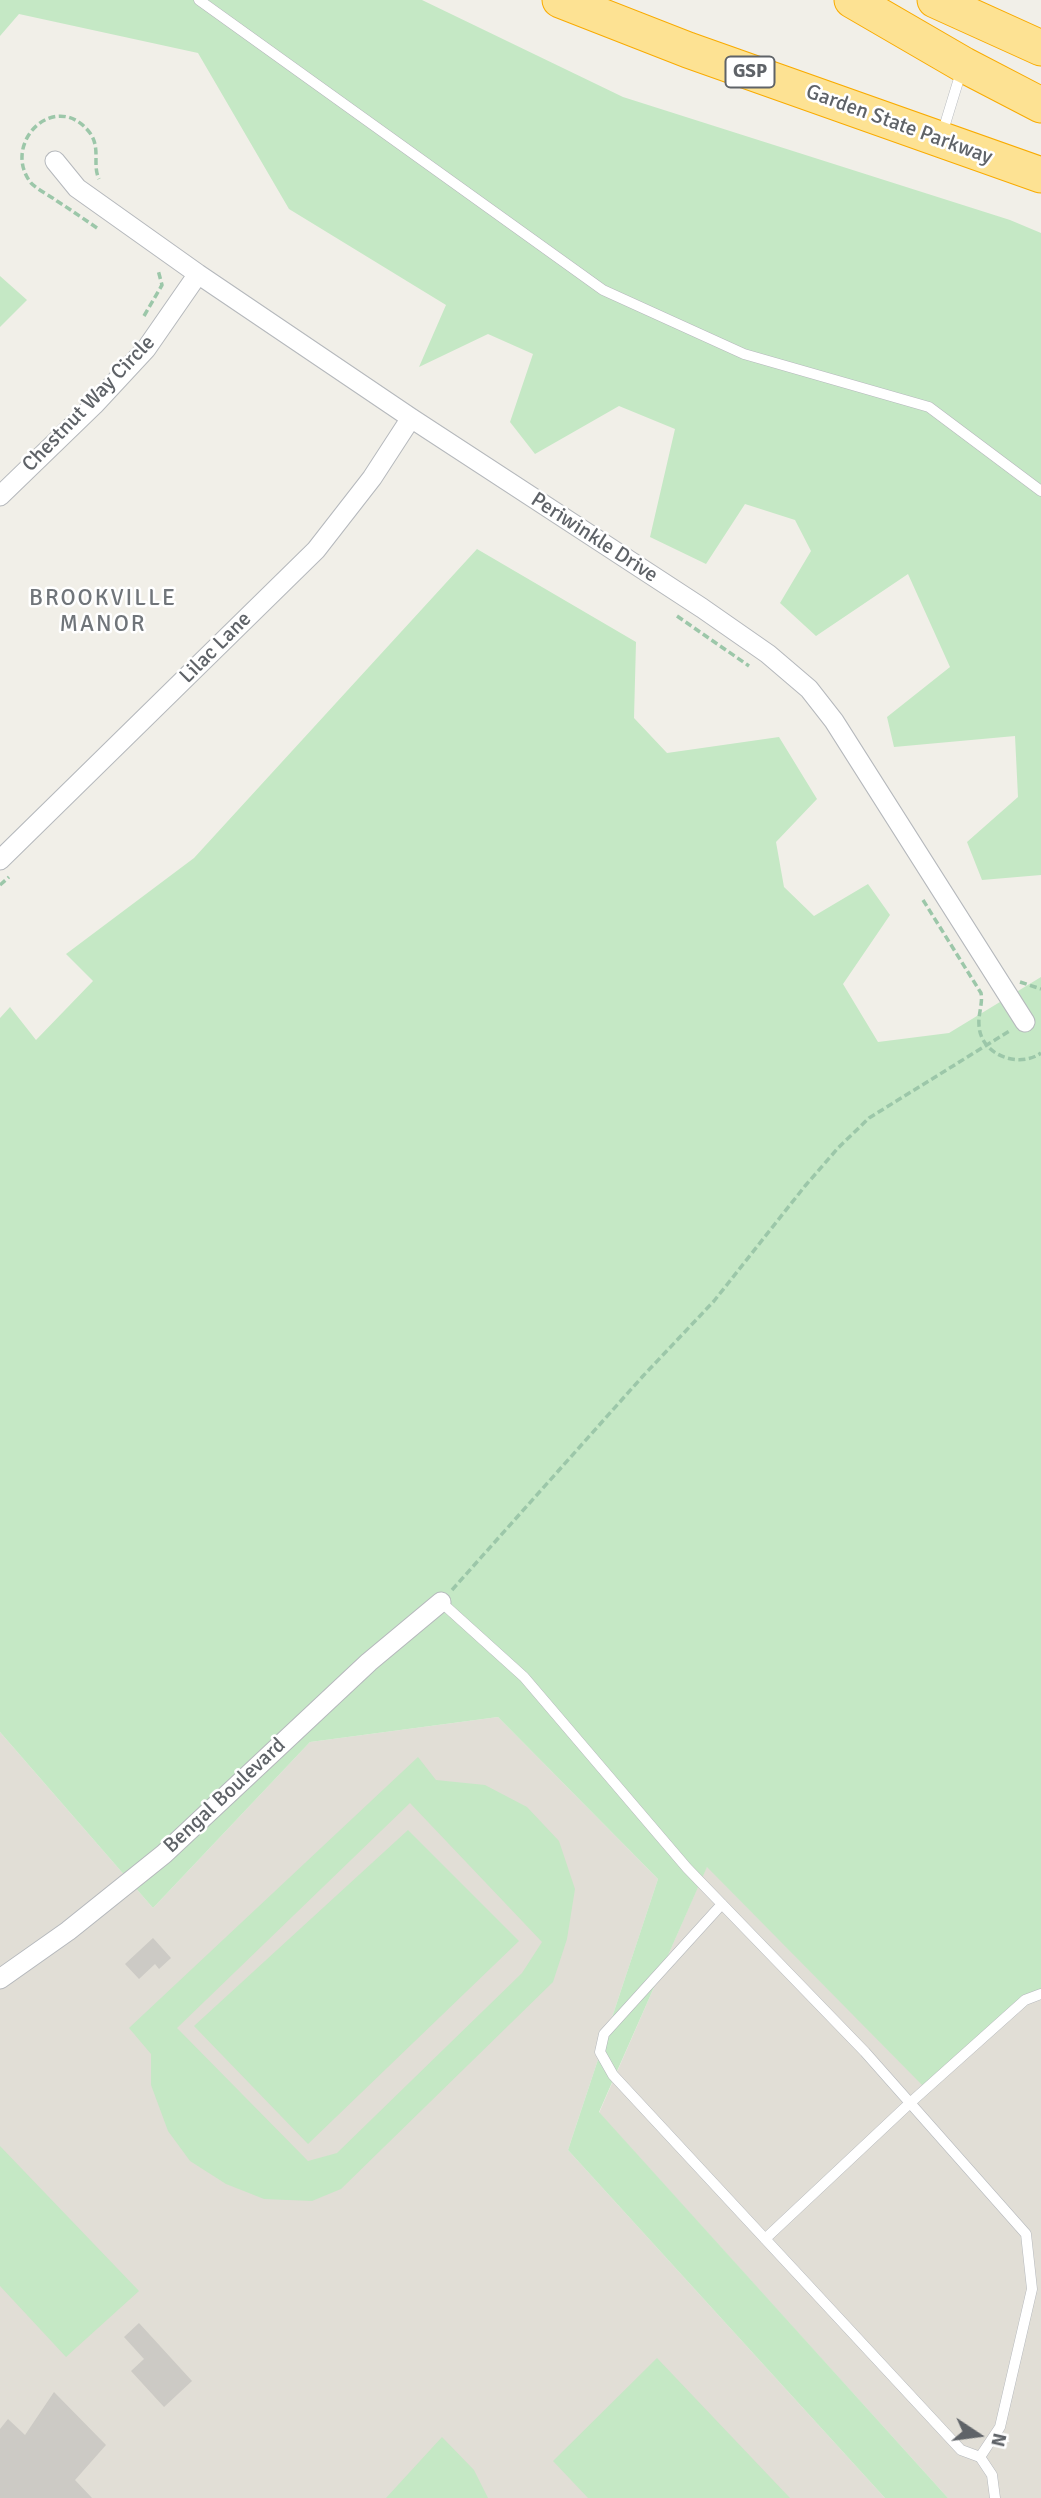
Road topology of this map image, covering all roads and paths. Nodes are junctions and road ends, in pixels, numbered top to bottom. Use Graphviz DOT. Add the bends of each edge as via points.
graph roads {
  1 [pos="199,0"];
  2 [pos="560,0"];
  3 [pos="852,0"];
  4 [pos="935,0"];
  5 [pos="1041,48"];
  6 [pos="964,65"];
  7 [pos="1041,105"];
  8 [pos="940,139"];
  9 [pos="55,161"];
  10 [pos="1041,175"];
  11 [pos="104,187"];
  12 [pos="106,233"];
  13 [pos="155,267"];
  14 [pos="198,274"];
  15 [pos="141,321"];
  16 [pos="411,418"];
  17 [pos="1041,491"];
  18 [pos="0,496"];
  19 [pos="673,614"];
  20 [pos="756,671"];
  21 [pos="5,867"];
  22 [pos="0,885"];
  23 [pos="918,891"];
  24 [pos="1017,981"];
  25 [pos="1041,989"];
  26 [pos="1025,1021"];
  27 [pos="988,1045"];
  28 [pos="1041,1052"];
  29 [pos="441,1602"];
  30 [pos="722,1904"];
  31 [pos="0,1979"];
  32 [pos="1041,1994"];
  33 [pos="910,2103"];
  34 [pos="765,2239"];
  35 [pos="980,2457"];
  36 [pos="995,2498"];
  1 -- 17 [label="lane" via="603,290 744,354 929,407"];
  2 -- 8 [label="highway, Garden State Parkway / GSP"];
  3 -- 6 [label="highway"];
  4 -- 5 [label="highway"];
  6 -- 7 [label="highway"];
  6 -- 8 [label="lane"];
  8 -- 10 [label="highway, Garden State Parkway / GSP"];
  9 -- 14 [label="street, Periwinkle Drive" via="77,188"];
  11 -- 12 [label="path" via="97,175 96,146 76,121 54,116 31,126 19,153 27,179"];
  13 -- 15 [label="path" via="162,285"];
  14 -- 16 [label="street, Periwinkle Drive"];
  14 -- 18 [label="street, Chestnut Way Circle" via="146,349"];
  16 -- 21 [label="street, Lilac Lane" via="316,550"];
  16 -- 26 [label="street, Periwinkle Drive" via="702,608 768,654 808,689 834,721"];
  19 -- 20 [label="path"];
  21 -- 22 [label="path"];
  23 -- 27 [label="path" via="981,993 979,1025"];
  24 -- 25 [label="path"];
  26 -- 27 [label="path"];
  27 -- 28 [label="path" via="1007,1059 1033,1059"];
  27 -- 29 [label="path" via="869,1118 838,1149 714,1301"];
  29 -- 30 [label="lane" via="524,1677"];
  29 -- 31 [label="street, Bengal Boulevard" via="369,1662 163,1854"];
  30 -- 33 [label="lane"];
  30 -- 34 [label="lane" via="604,2034 600,2052 613,2075"];
  32 -- 33 [label="lane" via="1025,2000"];
  33 -- 34 [label="lane"];
  33 -- 35 [label="lane" via="1026,2234 1032,2289 1000,2427"];
  34 -- 35 [label="lane" via="961,2450"];
  35 -- 36 [label="lane" via="992,2475"];
}
